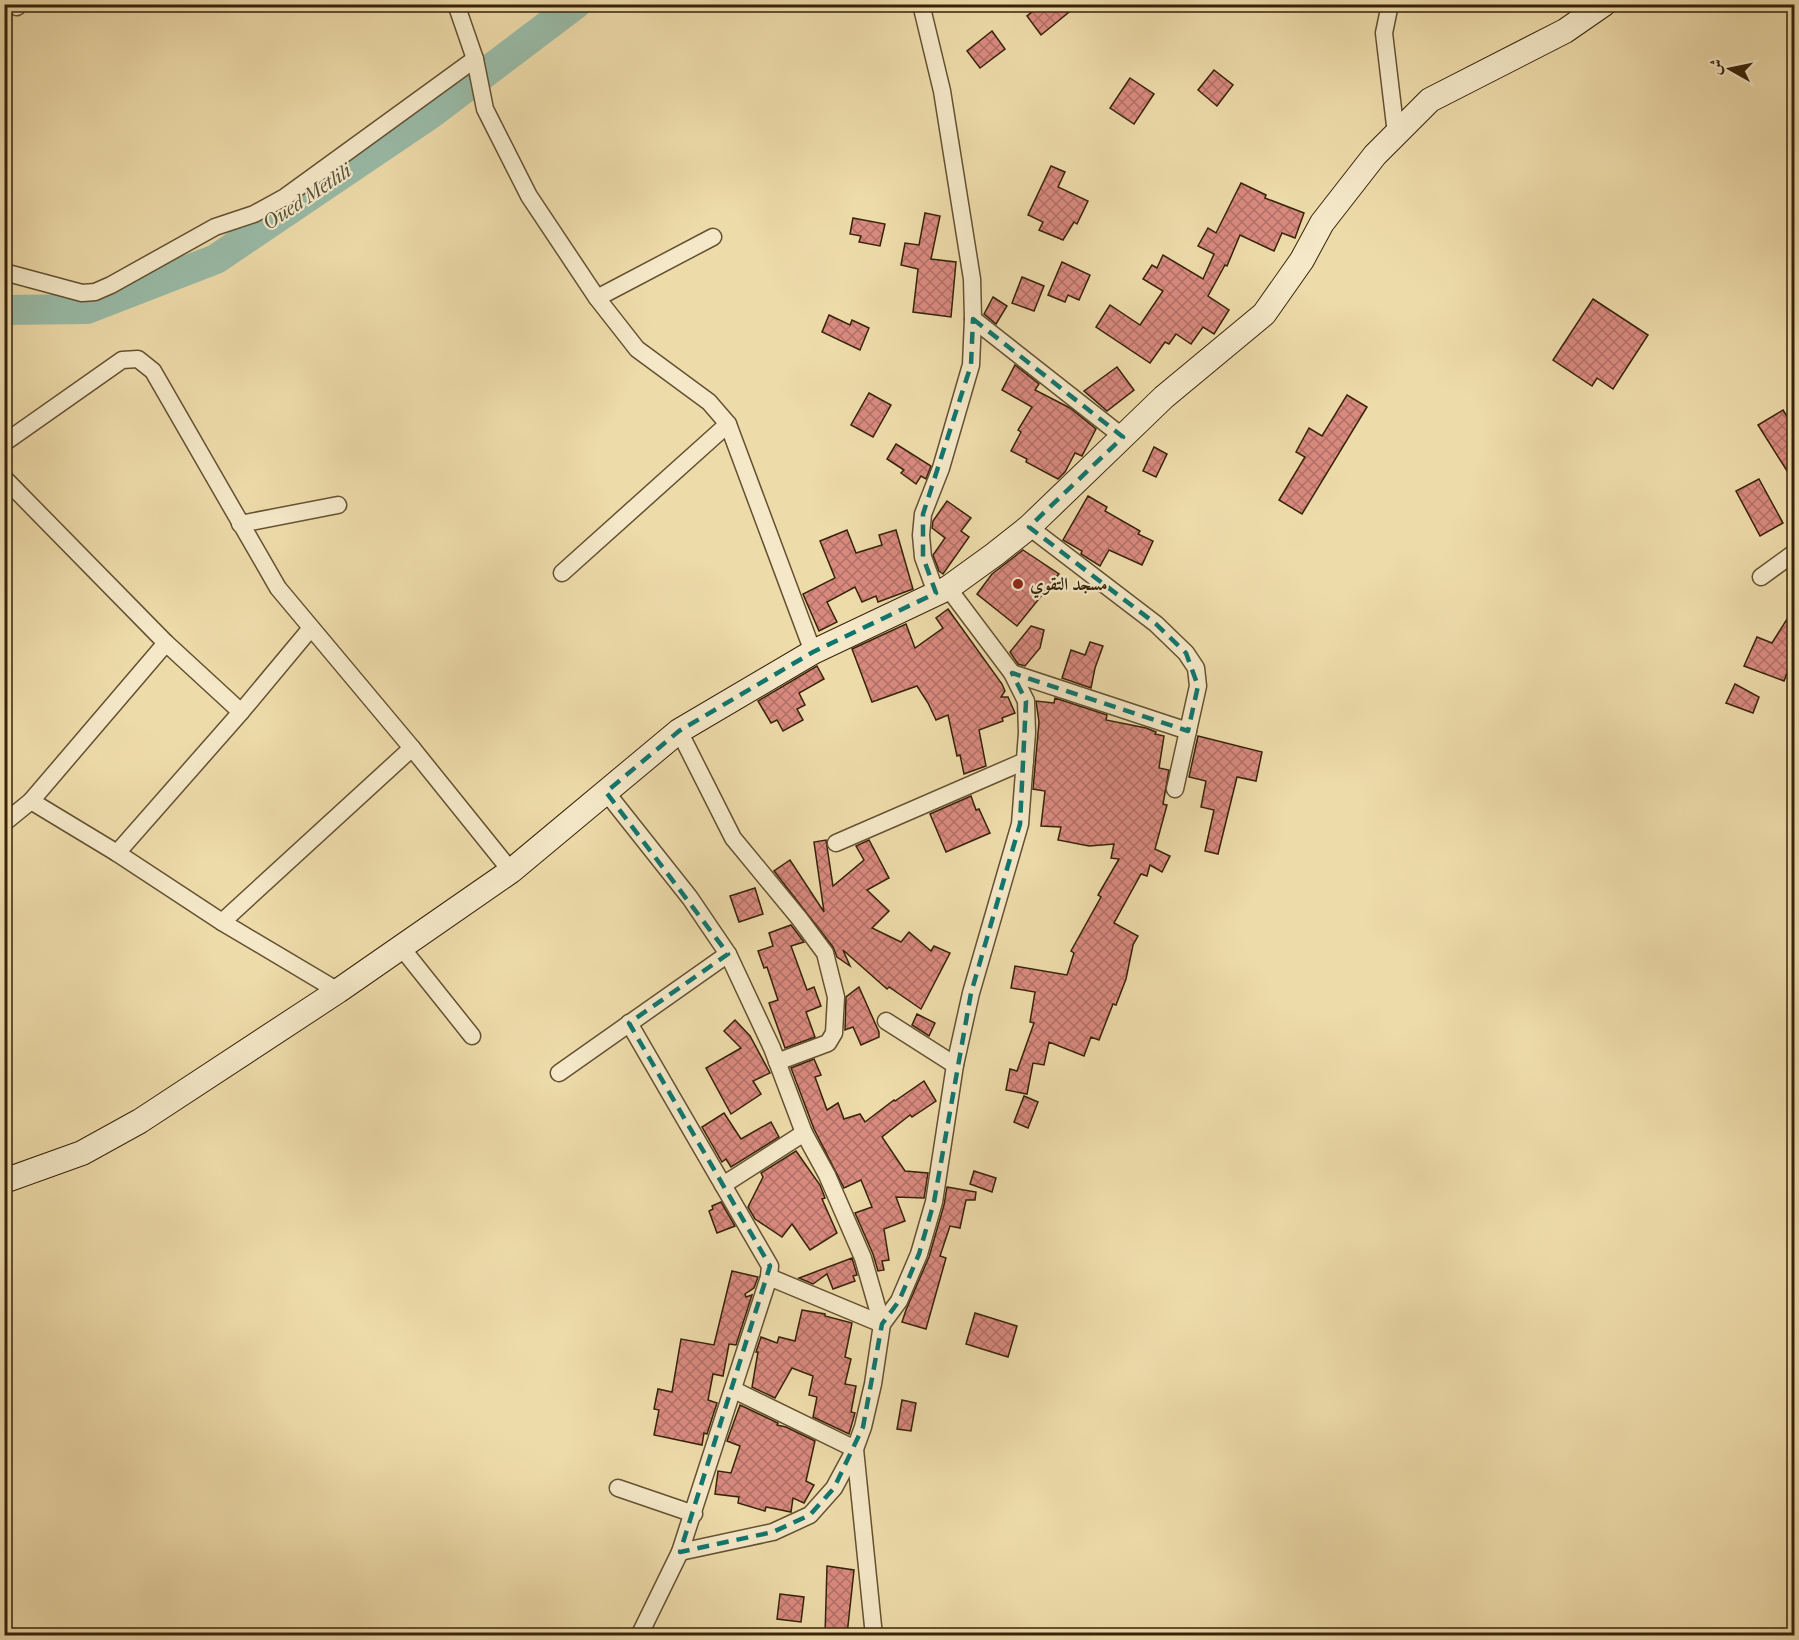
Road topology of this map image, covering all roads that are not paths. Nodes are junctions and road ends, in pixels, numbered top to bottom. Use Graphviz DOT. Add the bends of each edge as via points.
graph roads {
  1 [pos="456,4"];
  2 [pos="921,4"];
  3 [pos="1390,4"];
  4 [pos="1604,4"];
  5 [pos="475,59"];
  6 [pos="1396,134"];
  7 [pos="713,237"];
  8 [pos="4,272"];
  9 [pos="597,298"];
  10 [pos="973,319"];
  11 [pos="728,424"];
  12 [pos="1123,437"];
  13 [pos="4,443"];
  14 [pos="4,477"];
  15 [pos="338,505"];
  16 [pos="240,524"];
  17 [pos="1029,527"];
  18 [pos="1794,553"];
  19 [pos="562,573"];
  20 [pos="1761,577"];
  21 [pos="942,591"];
  22 [pos="311,628"];
  23 [pos="166,643"];
  24 [pos="813,652"];
  25 [pos="1012,673"];
  26 [pos="241,712"];
  27 [pos="680,731"];
  28 [pos="1188,731"];
  29 [pos="412,748"];
  30 [pos="1025,760"];
  31 [pos="1175,789"];
  32 [pos="606,792"];
  33 [pos="31,801"];
  34 [pos="4,823"];
  35 [pos="836,843"];
  36 [pos="117,853"];
  37 [pos="511,871"];
  38 [pos="222,922"];
  39 [pos="401,947"];
  40 [pos="728,954"];
  41 [pos="338,991"];
  42 [pos="886,1021"];
  43 [pos="629,1023"];
  44 [pos="472,1036"];
  45 [pos="777,1062"];
  46 [pos="955,1065"];
  47 [pos="559,1073"];
  48 [pos="804,1133"];
  49 [pos="4,1181"];
  50 [pos="723,1185"];
  51 [pos="769,1277"];
  52 [pos="882,1324"];
  53 [pos="734,1390"];
  54 [pos="855,1449"];
  55 [pos="618,1488"];
  56 [pos="694,1514"];
  57 [pos="680,1552"];
  58 [pos="639,1635"];
  59 [pos="874,1635"];
  1 -- 5 [label="street"];
  2 -- 10 [label="street" via="942,91 972,279"];
  3 -- 6 [label="street" via="1384,33"];
  4 -- 6 [label="main road" via="1565,31 1430,100"];
  5 -- 8 [label="street" via="285,196 254,214 215,227 111,285 82,293"];
  5 -- 9 [label="street" via="485,109 529,196"];
  6 -- 12 [label="main road" via="1322,223 1302,260 1264,314 1164,397"];
  7 -- 9 [label="street"];
  9 -- 11 [label="street" via="637,349 709,402"];
  10 -- 12 [label="street"];
  10 -- 21 [label="street" via="970,365 941,468 923,514 923,556"];
  11 -- 19 [label="street"];
  11 -- 24 [label="street"];
  12 -- 17 [label="main road"];
  13 -- 16 [label="street" via="122,360 138,359 153,371"];
  14 -- 23 [label="street"];
  15 -- 16 [label="street"];
  16 -- 22 [label="street" via="278,588"];
  17 -- 21 [label="main road"];
  17 -- 28 [label="street" via="1156,624 1186,652 1196,668 1198,686"];
  18 -- 20 [label="street"];
  21 -- 24 [label="main road"];
  21 -- 25 [label="street"];
  22 -- 26 [label="street"];
  22 -- 29 [label="street"];
  23 -- 26 [label="street"];
  23 -- 33 [label="street"];
  24 -- 27 [label="main road"];
  25 -- 28 [label="street"];
  25 -- 30 [label="street" via="1026,701"];
  26 -- 36 [label="street"];
  27 -- 32 [label="main road"];
  27 -- 45 [label="street" via="732,838 825,952 836,997 834,1033 828,1043"];
  28 -- 31 [label="street"];
  29 -- 37 [label="street"];
  29 -- 38 [label="street"];
  30 -- 35 [label="street"];
  30 -- 46 [label="street" via="1020,824 971,993"];
  32 -- 37 [label="main road"];
  32 -- 40 [label="street" via="690,898"];
  33 -- 34 [label="street"];
  33 -- 36 [label="street"];
  36 -- 38 [label="street"];
  37 -- 39 [label="main road"];
  38 -- 41 [label="street"];
  39 -- 41 [label="main road"];
  39 -- 44 [label="street"];
  40 -- 43 [label="street"];
  40 -- 45 [label="street"];
  41 -- 49 [label="main road" via="140,1121 82,1153"];
  42 -- 46 [label="street"];
  43 -- 47 [label="street"];
  43 -- 50 [label="street"];
  45 -- 48 [label="street"];
  46 -- 52 [label="street" via="934,1202 919,1254 899,1301"];
  48 -- 50 [label="street"];
  48 -- 52 [label="street" via="863,1258"];
  50 -- 51 [label="street" via="766,1257"];
  51 -- 52 [label="street"];
  51 -- 53 [label="street"];
  52 -- 54 [label="street" via="873,1384"];
  53 -- 54 [label="street"];
  53 -- 56 [label="street"];
  54 -- 57 [label="street" via="834,1488 810,1515 773,1532"];
  54 -- 59 [label="street"];
  55 -- 56 [label="street"];
  56 -- 57 [label="street"];
  57 -- 58 [label="street"];
}
